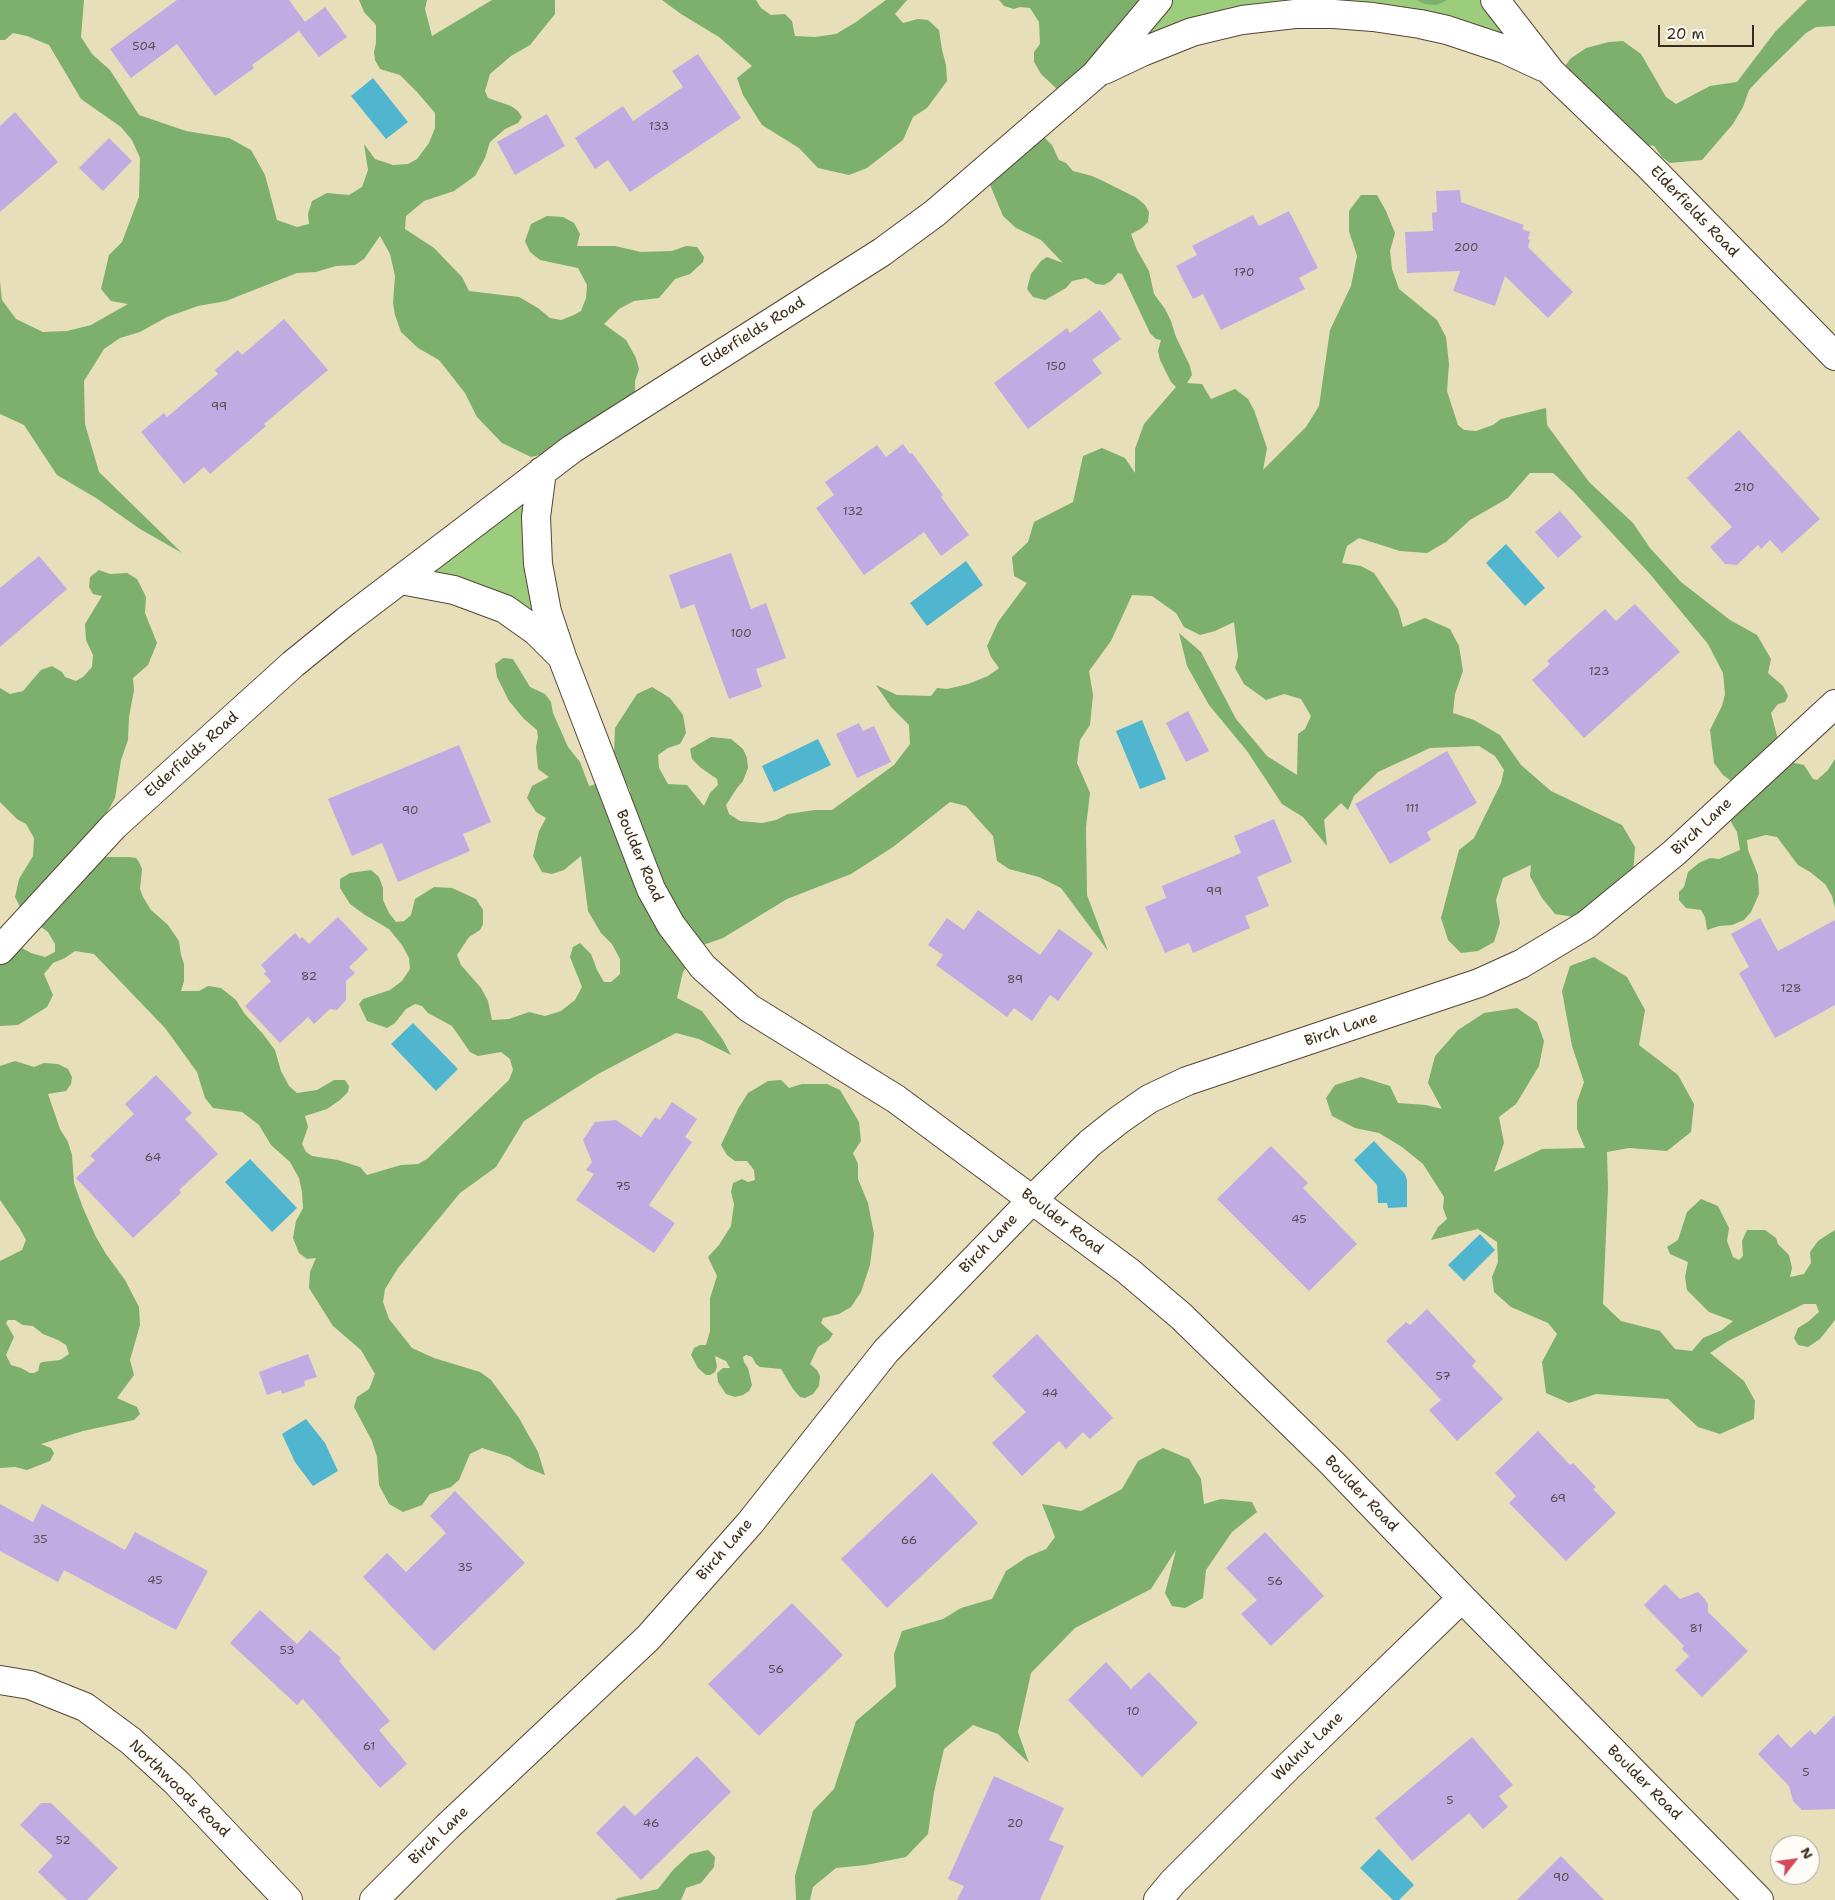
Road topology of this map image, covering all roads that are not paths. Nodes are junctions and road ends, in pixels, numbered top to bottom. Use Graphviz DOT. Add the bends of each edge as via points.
graph roads {
  1 [pos="1158,0"];
  2 [pos="1495,0"];
  3 [pos="1551,72"];
  4 [pos="1095,75"];
  5 [pos="1835,356"];
  6 [pos="542,471"];
  7 [pos="401,580"];
  8 [pos="562,657"];
  9 [pos="1835,704"];
  10 [pos="0,950"];
  11 [pos="1032,1200"];
  12 [pos="1462,1598"];
  13 [pos="0,1680"];
  14 [pos="288,1900"];
  15 [pos="374,1900"];
  16 [pos="1158,1900"];
  17 [pos="1759,1900"];
  1 -- 4 [label="street, Elderfields Road"];
  2 -- 3 [label="street, Elderfields Road"];
  3 -- 4 [label="street, Elderfields Road" via="1504,49 1447,30 1373,17 1295,14 1242,20 1192,32"];
  3 -- 5 [label="street, Elderfields Road" via="1649,166"];
  4 -- 6 [label="street, Elderfields Road" via="935,213 882,252 639,405"];
  6 -- 7 [label="street, Elderfields Road"];
  6 -- 8 [label="street, Boulder Road" via="536,516 538,564 547,612"];
  7 -- 8 [label="street" via="454,590 505,609 536,630"];
  7 -- 10 [label="street, Elderfields Road" via="293,664 114,826"];
  8 -- 11 [label="street, Boulder Road" via="651,889 671,925 703,966 749,1008 896,1098"];
  9 -- 11 [label="street, Birch Lane" via="1674,853 1586,925 1521,964 1479,983 1187,1081 1119,1120 1090,1143"];
  11 -- 12 [label="street, Boulder Road" via="1128,1271 1187,1321 1332,1463"];
  11 -- 15 [label="street, Birch Lane" via="886,1351 750,1523 648,1638"];
  12 -- 16 [label="street, Walnut Lane" via="1290,1765"];
  12 -- 17 [label="street, Boulder Road"];
  13 -- 14 [label="street, Northwoods Road" via="30,1685 84,1707 131,1741 176,1782"];
}
